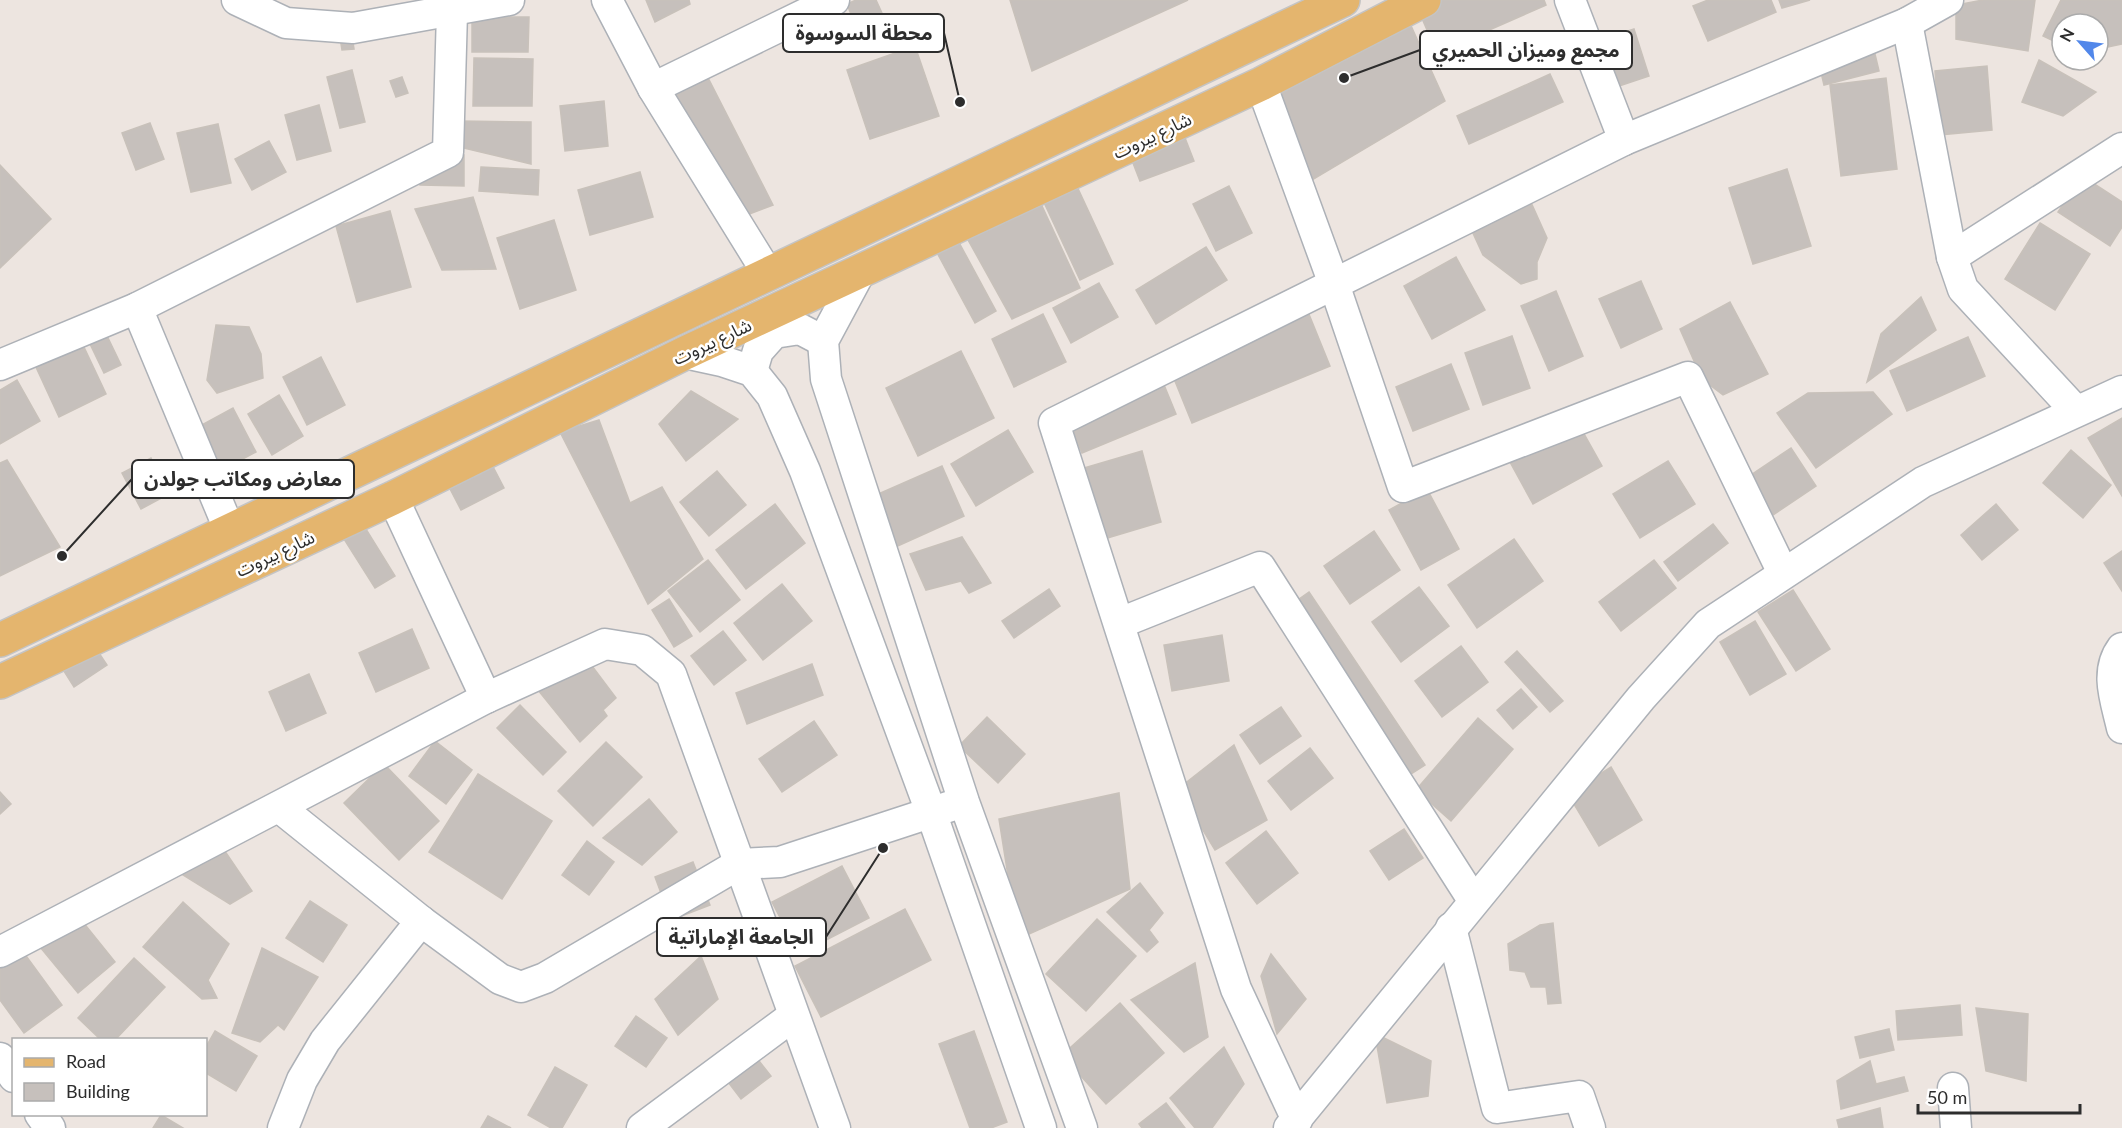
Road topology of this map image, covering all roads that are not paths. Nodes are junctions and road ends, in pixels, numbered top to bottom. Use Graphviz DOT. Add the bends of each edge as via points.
graph roads {
  1 [pos="237,0"];
  2 [pos="509,0"];
  3 [pos="607,0"];
  4 [pos="834,0"];
  5 [pos="1343,0"];
  6 [pos="1424,0"];
  7 [pos="1570,0"];
  8 [pos="1948,0"];
  9 [pos="452,12"];
  10 [pos="1907,23"];
  11 [pos="1261,84"];
  12 [pos="653,88"];
  13 [pos="1624,140"];
  14 [pos="2122,148"];
  15 [pos="1952,257"];
  16 [pos="860,272"];
  17 [pos="768,274"];
  18 [pos="1334,284"];
  19 [pos="137,308"];
  20 [pos="823,341"];
  21 [pos="685,354"];
  22 [pos="0,365"];
  23 [pos="752,370"];
  24 [pos="2122,391"];
  25 [pos="2075,410"];
  26 [pos="393,498"];
  27 [pos="229,529"];
  28 [pos="1783,573"];
  29 [pos="1120,623"];
  30 [pos="13,635"];
  31 [pos="2122,648"];
  32 [pos="42,662"];
  33 [pos="0,681"];
  34 [pos="486,698"];
  35 [pos="2122,728"];
  36 [pos="964,801"];
  37 [pos="279,807"];
  38 [pos="931,812"];
  39 [pos="739,864"];
  40 [pos="1473,900"];
  41 [pos="421,921"];
  42 [pos="1451,928"];
  43 [pos="0,952"];
  44 [pos="794,1016"];
  45 [pos="0,1058"];
  46 [pos="12,1074"];
  47 [pos="1953,1088"];
  48 [pos="1302,1121"];
  49 [pos="283,1128"];
  50 [pos="642,1128"];
  51 [pos="835,1128"];
  52 [pos="1041,1128"];
  53 [pos="1082,1128"];
  54 [pos="1590,1128"];
  55 [pos="1956,1128"];
  1 -- 9 [label="street" via="286,23 353,28"];
  2 -- 9 [label="street"];
  3 -- 12 [label="street"];
  4 -- 12 [label="street"];
  5 -- 17 [label="main road, شارع بيروت"];
  6 -- 11 [label="main road, شارع بيروت"];
  7 -- 13 [label="street"];
  8 -- 10 [label="street"];
  9 -- 19 [label="street" via="448,152"];
  10 -- 13 [label="street"];
  10 -- 15 [label="street"];
  11 -- 16 [label="main road, شارع بيروت"];
  11 -- 18 [label="street"];
  12 -- 17 [label="street"];
  13 -- 18 [label="street"];
  14 -- 15 [label="street"];
  15 -- 25 [label="street" via="1963,289"];
  16 -- 20 [label="street"];
  16 -- 21 [label="main road, شارع بيروت"];
  17 -- 27 [label="main road, شارع بيروت"];
  18 -- 28 [label="street" via="1403,487 1688,377"];
  18 -- 29 [label="street" via="1054,423"];
  19 -- 22 [label="street"];
  19 -- 27 [label="street"];
  20 -- 23 [label="street" via="800,329 774,333 758,351"];
  20 -- 36 [label="street" via="826,379"];
  21 -- 23 [label="street"];
  21 -- 26 [label="main road, شارع بيروت"];
  23 -- 38 [label="street" via="772,396 805,471"];
  24 -- 25 [label="street"];
  25 -- 28 [label="street" via="1923,482"];
  26 -- 32 [label="main road, شارع بيروت"];
  26 -- 34 [label="street"];
  27 -- 30 [label="main road, شارع بيروت"];
  28 -- 40 [label="street" via="1708,624 1641,698"];
  29 -- 40 [label="street" via="1260,567"];
  29 -- 48 [label="street" via="1236,989"];
  30 -- 32 [label="main road"];
  31 -- 35 [label="street" via="2115,657 2111,678"];
  32 -- 33 [label="main road, شارع بيروت"];
  34 -- 37 [label="street"];
  34 -- 39 [label="street" via="605,644 642,650 671,674"];
  36 -- 38 [label="street"];
  36 -- 53 [label="street"];
  37 -- 41 [label="street"];
  37 -- 43 [label="street"];
  38 -- 39 [label="street" via="780,862"];
  38 -- 52 [label="street"];
  39 -- 41 [label="street" via="545,978 521,987 500,979"];
  39 -- 44 [label="street"];
  40 -- 42 [label="street"];
  41 -- 49 [label="street" via="325,1041 302,1080"];
  42 -- 48 [label="street"];
  42 -- 54 [label="street" via="1497,1108 1579,1096"];
  44 -- 50 [label="street"];
  44 -- 51 [label="street"];
  45 -- 46 [label="street"];
  47 -- 55 [label="street"];
}
